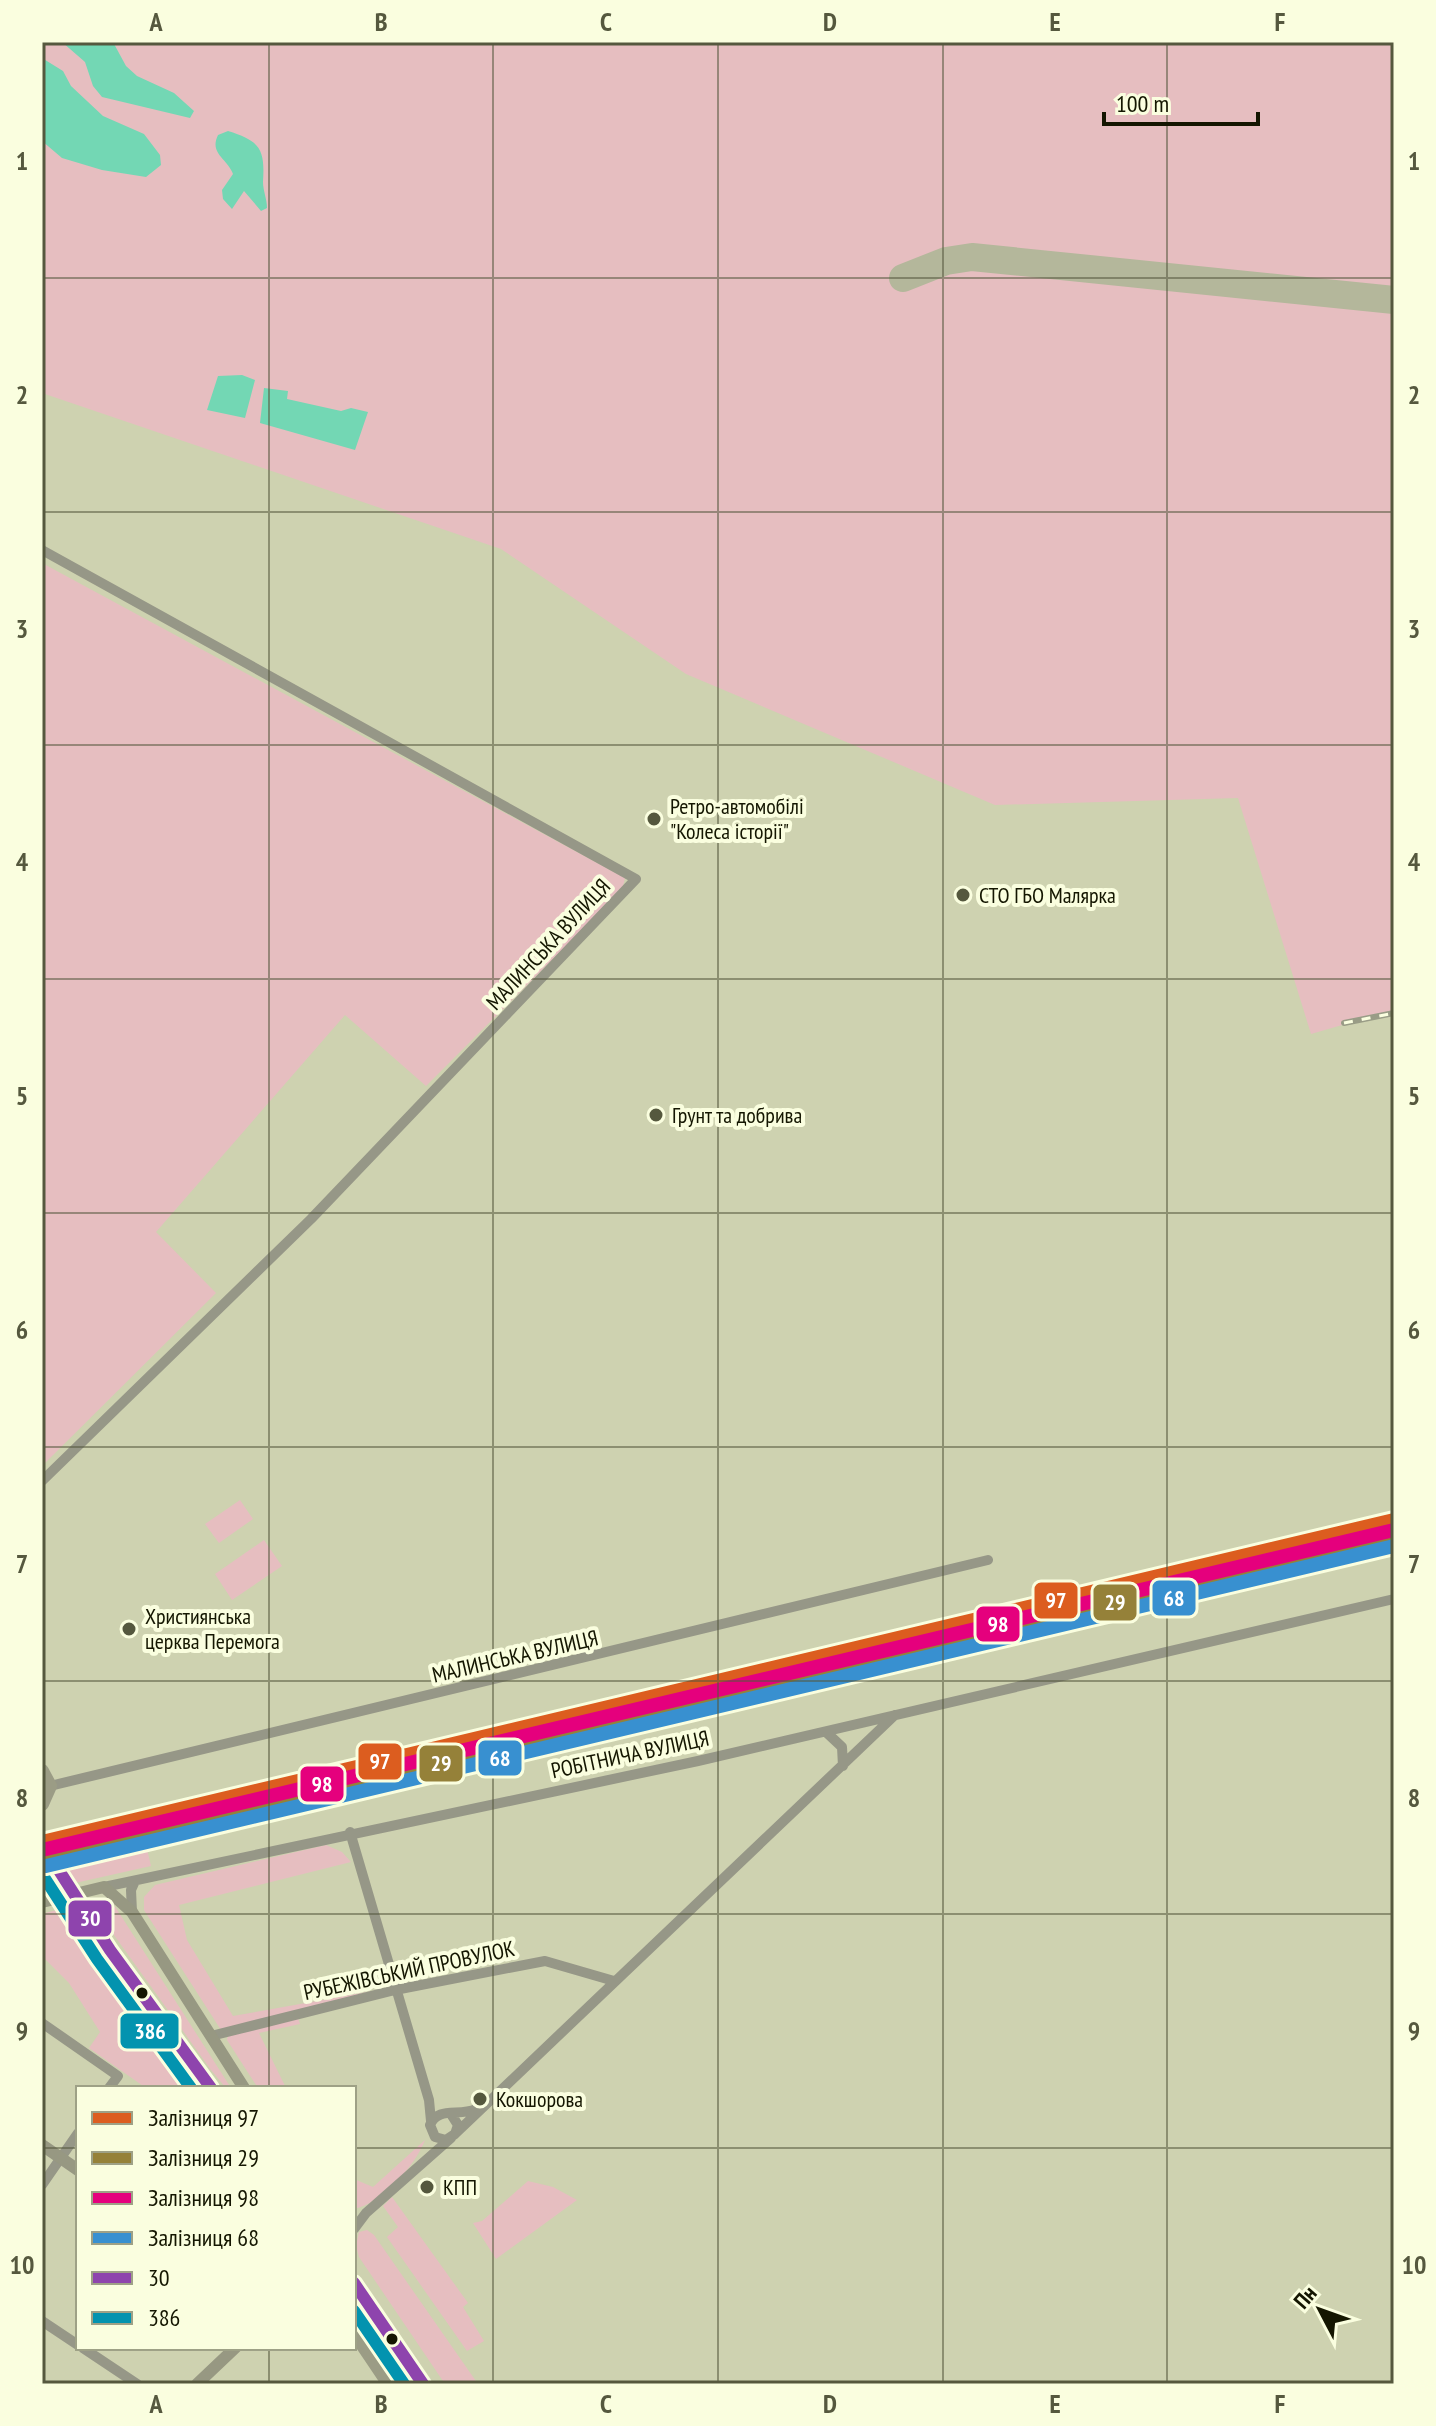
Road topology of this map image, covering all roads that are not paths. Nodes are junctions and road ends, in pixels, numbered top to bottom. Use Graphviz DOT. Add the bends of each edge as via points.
graph roads {
  1 [pos="42,550"];
  2 [pos="42,1481"];
  3 [pos="988,1560"];
  4 [pos="1394,1599"];
  5 [pos="897,1714"];
  6 [pos="826,1732"];
  7 [pos="843,1766"];
  8 [pos="42,1771"];
  9 [pos="50,1786"];
  10 [pos="42,1804"];
  11 [pos="350,1832"];
  12 [pos="42,1844"];
  13 [pos="42,1868"];
  14 [pos="135,1881"];
  15 [pos="104,1887"];
  16 [pos="42,1902"];
  17 [pos="132,1912"];
  18 [pos="105,1953"];
  19 [pos="614,1981"];
  20 [pos="395,1990"];
  21 [pos="42,2023"];
  22 [pos="211,2036"];
  23 [pos="110,2086"];
  24 [pos="188,2086"];
  25 [pos="209,2086"];
  26 [pos="243,2086"];
  27 [pos="429,2100"];
  28 [pos="485,2105"];
  29 [pos="449,2113"];
  30 [pos="431,2127"];
  31 [pos="76,2136"];
  32 [pos="453,2136"];
  33 [pos="42,2145"];
  34 [pos="60,2158"];
  35 [pos="428,2158"];
  36 [pos="76,2169"];
  37 [pos="42,2185"];
  38 [pos="366,2213"];
  39 [pos="356,2217"];
  40 [pos="356,2226"];
  41 [pos="356,2286"];
  42 [pos="42,2321"];
  43 [pos="356,2335"];
  44 [pos="76,2343"];
  45 [pos="86,2350"];
  46 [pos="233,2350"];
  47 [pos="137,2384"];
  48 [pos="197,2384"];
  49 [pos="389,2384"];
  50 [pos="423,2384"];
  1 -- 2 [label="street, МАЛИНСЬКА ВУЛИЦЯ" via="636,879 311,1219"];
  3 -- 9 [label="street, МАЛИНСЬКА ВУЛИЦЯ"];
  4 -- 5 [label="street, РОБІТНИЧА ВУЛИЦЯ"];
  5 -- 6 [label="street, РОБІТНИЧА ВУЛИЦЯ"];
  5 -- 7 [label="street"];
  6 -- 7 [label="street" via="842,1747"];
  6 -- 11 [label="street, РОБІТНИЧА ВУЛИЦЯ"];
  7 -- 19 [label="street"];
  8 -- 9 [label="highway"];
  9 -- 10 [label="highway"];
  11 -- 14 [label="street, РОБІТНИЧА ВУЛИЦЯ"];
  11 -- 20 [label="street"];
  12 -- 18 [label="highway"];
  13 -- 18 [label="highway"];
  14 -- 15 [label="street, РОБІТНИЧА ВУЛИЦЯ"];
  14 -- 17 [label="street"];
  15 -- 16 [label="main road, РОБІТНИЧА ВУЛИЦЯ"];
  15 -- 17 [label="main road"];
  17 -- 22 [label="main road"];
  18 -- 24 [label="highway"];
  18 -- 25 [label="highway"];
  19 -- 20 [label="street, РУБЕЖІВСЬКИЙ ПРОВУЛОК" via="545,1961"];
  19 -- 28 [label="street"];
  20 -- 22 [label="street, РУБЕЖІВСЬКИЙ ПРОВУЛОК"];
  20 -- 27 [label="street"];
  21 -- 23 [label="street" via="118,2076"];
  22 -- 26 [label="main road"];
  27 -- 29 [label="street"];
  27 -- 30 [label="street"];
  28 -- 29 [label="street"];
  28 -- 32 [label="street"];
  29 -- 30 [label="street" via="435,2116"];
  29 -- 32 [label="street" via="458,2125"];
  30 -- 32 [label="street" via="440,2140"];
  30 -- 35 [label="street"];
  31 -- 34 [label="street"];
  32 -- 35 [label="street"];
  33 -- 34 [label="main road"];
  34 -- 36 [label="main road"];
  34 -- 37 [label="street"];
  35 -- 38 [label="street"];
  38 -- 39 [label="street"];
  38 -- 40 [label="street"];
  41 -- 50 [label="highway"];
  42 -- 44 [label="street"];
  43 -- 49 [label="highway"];
  45 -- 47 [label="street"];
  46 -- 48 [label="main road"];
}
